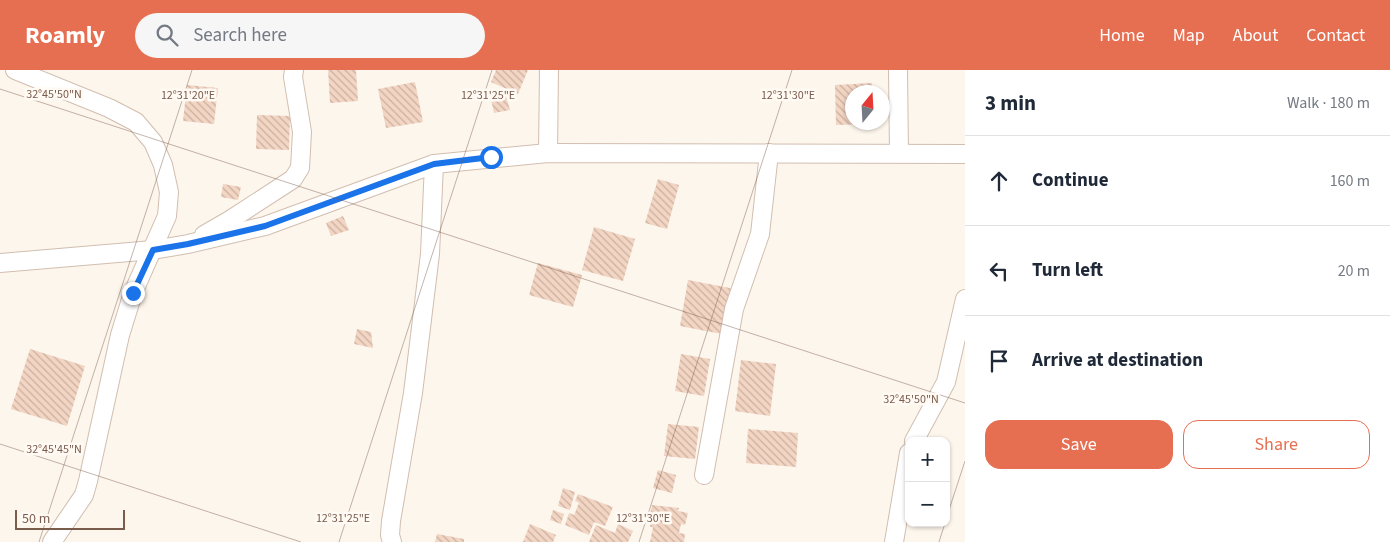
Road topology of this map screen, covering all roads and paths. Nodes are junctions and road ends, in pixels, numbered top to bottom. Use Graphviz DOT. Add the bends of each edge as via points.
graph roads {
  1 [pos="15,70"];
  2 [pos="294,70"];
  3 [pos="549,70"];
  4 [pos="898,70"];
  5 [pos="548,153"];
  6 [pos="769,153"];
  7 [pos="899,153"];
  8 [pos="965,154"];
  9 [pos="434,164"];
  10 [pos="188,244"];
  11 [pos="153,250"];
  12 [pos="0,263"];
  13 [pos="965,299"];
  14 [pos="916,437"];
  15 [pos="704,475"];
  16 [pos="905,477"];
  17 [pos="52,542"];
  18 [pos="392,542"];
  19 [pos="894,542"];
  1 -- 11 [label="street" via="136,122 153,142 163,165 169,192 167,216"];
  2 -- 10 [label="street" via="302,132 300,168 293,178 272,193"];
  3 -- 5 [label="street"];
  4 -- 7 [label="street"];
  5 -- 6 [label="street"];
  5 -- 9 [label="street"];
  6 -- 7 [label="street"];
  6 -- 15 [label="street" via="760,234 734,309"];
  7 -- 8 [label="street"];
  9 -- 10 [label="street" via="265,226"];
  9 -- 18 [label="street" via="430,254 413,393 391,521"];
  10 -- 11 [label="street"];
  11 -- 12 [label="street"];
  11 -- 17 [label="street" via="133,293 120,335 84,495"];
  13 -- 14 [label="street" via="946,382"];
  16 -- 19 [label="street"];
}
